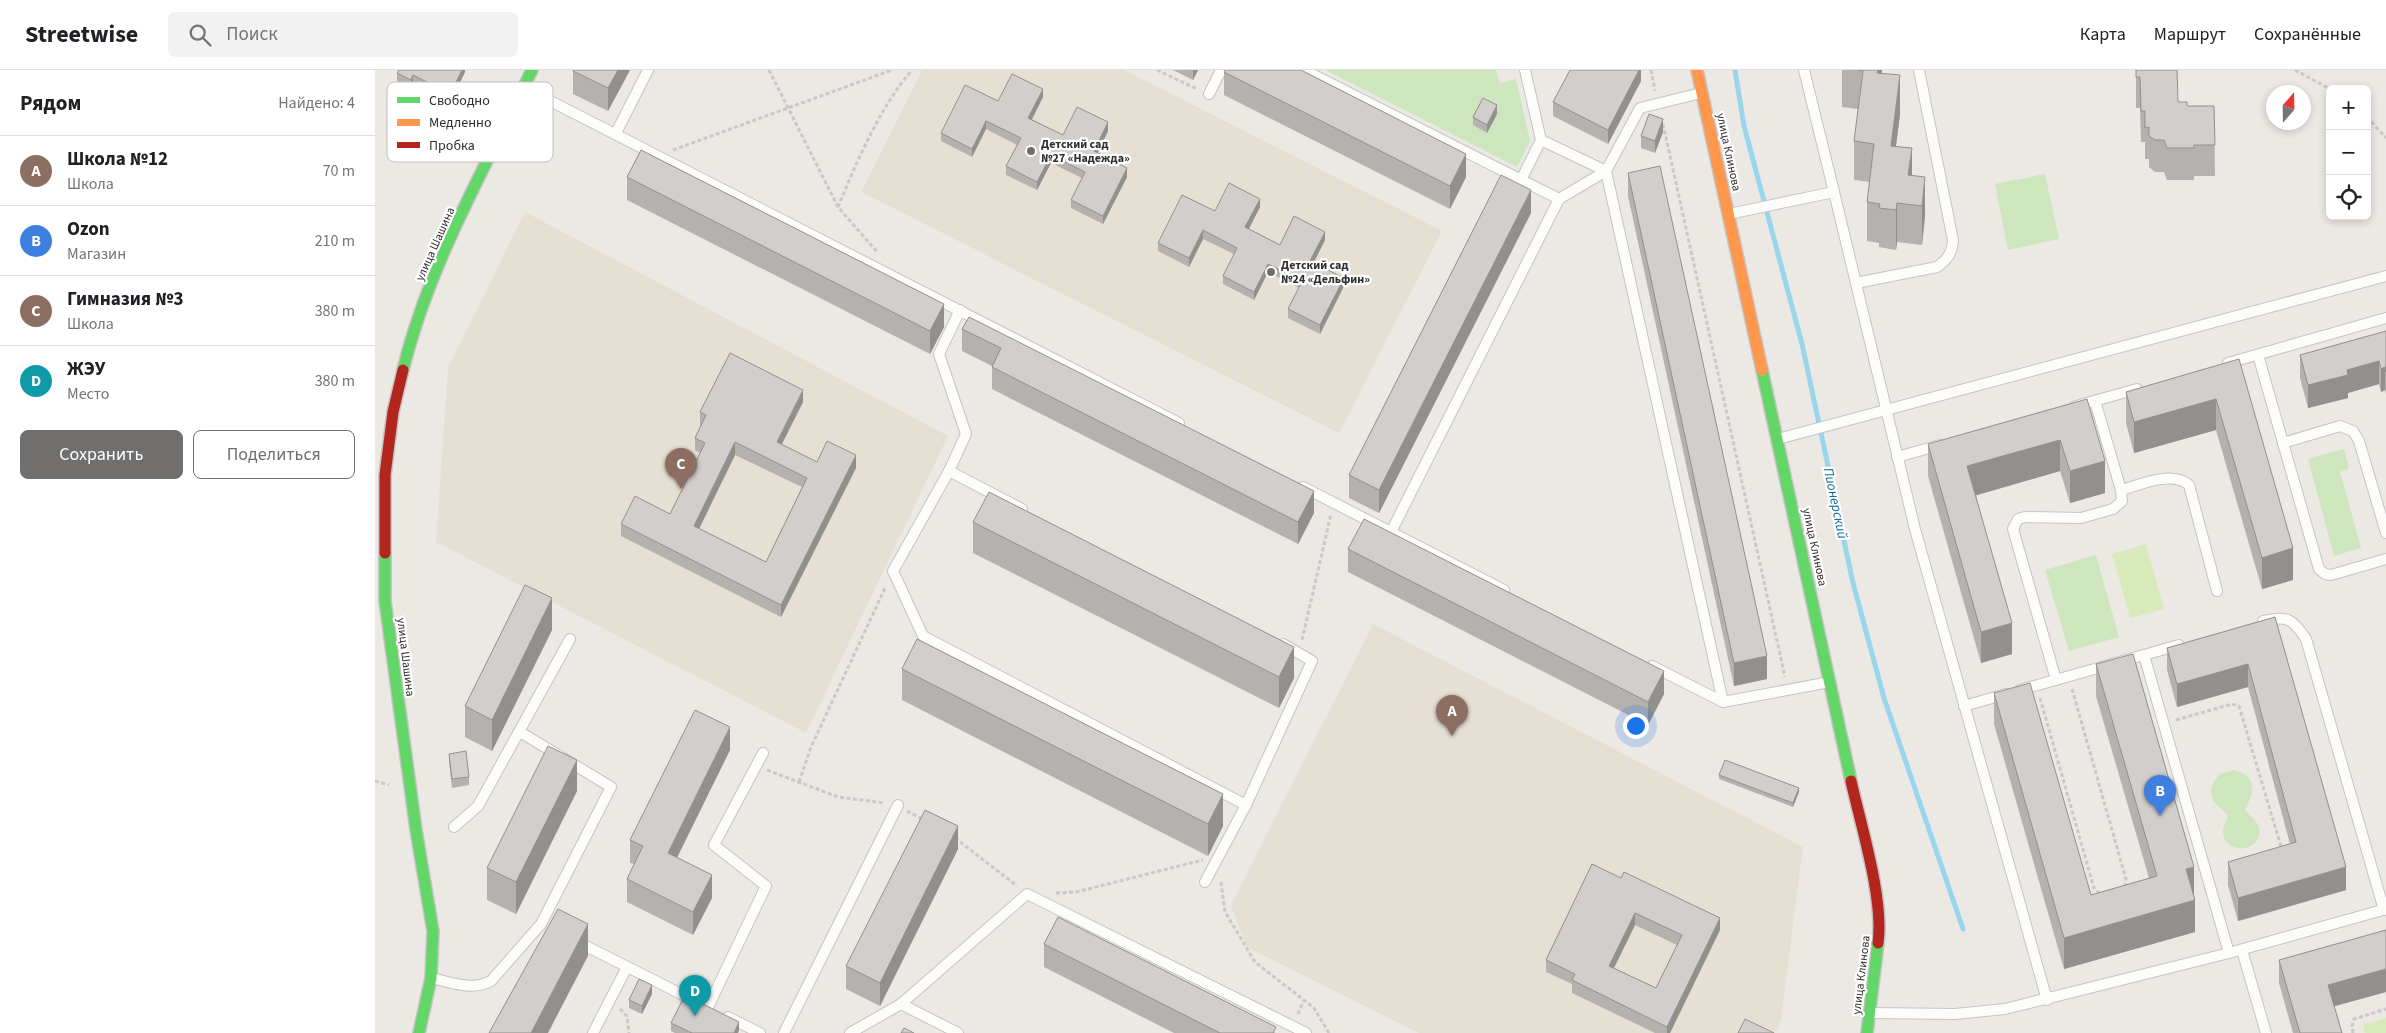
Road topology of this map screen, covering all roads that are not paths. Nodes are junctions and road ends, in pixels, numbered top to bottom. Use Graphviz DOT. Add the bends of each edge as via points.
graph roads {
  1 [pos="532,70"];
  2 [pos="648,70"];
  3 [pos="1221,70"];
  4 [pos="1304,70"];
  5 [pos="1525,70"];
  6 [pos="1697,70"];
  7 [pos="1804,70"];
  8 [pos="1919,70"];
  9 [pos="526,82"];
  10 [pos="1702,93"];
  11 [pos="1209,94"];
  12 [pos="553,102"];
  13 [pos="615,133"];
  14 [pos="1541,140"];
  15 [pos="487,162"];
  16 [pos="1606,171"];
  17 [pos="1521,180"];
  18 [pos="1834,192"];
  19 [pos="1559,199"];
  20 [pos="1728,214"];
  21 [pos="2386,276"];
  22 [pos="1856,283"];
  23 [pos="960,310"];
  24 [pos="2386,318"];
  25 [pos="2258,354"];
  26 [pos="2219,365"];
  27 [pos="2143,387"];
  28 [pos="2095,401"];
  29 [pos="2067,409"];
  30 [pos="1886,410"];
  31 [pos="1186,426"];
  32 [pos="1777,439"];
  33 [pos="1954,441"];
  34 [pos="2283,443"];
  35 [pos="1897,457"];
  36 [pos="949,471"];
  37 [pos="1290,480"];
  38 [pos="2121,490"];
  39 [pos="1028,512"];
  40 [pos="379,529"];
  41 [pos="1391,532"];
  42 [pos="2386,534"];
  43 [pos="2386,559"];
  44 [pos="2217,591"];
  45 [pos="1513,595"];
  46 [pos="2257,623"];
  47 [pos="570,639"];
  48 [pos="1272,639"];
  49 [pos="2191,642"];
  50 [pos="2144,655"];
  51 [pos="1644,662"];
  52 [pos="2056,680"];
  53 [pos="1831,682"];
  54 [pos="1723,702"];
  55 [pos="1964,706"];
  56 [pos="520,732"];
  57 [pos="763,753"];
  58 [pos="898,805"];
  59 [pos="1246,805"];
  60 [pos="454,827"];
  61 [pos="1205,882"];
  62 [pos="2385,909"];
  63 [pos="567,937"];
  64 [pos="2242,950"];
  65 [pos="2229,953"];
  66 [pos="627,967"];
  67 [pos="431,978"];
  68 [pos="2047,1000"];
  69 [pos="901,1004"];
  70 [pos="707,1007"];
  71 [pos="1870,1013"];
  72 [pos="419,1033"];
  73 [pos="593,1033"];
  74 [pos="760,1033"];
  75 [pos="784,1033"];
  76 [pos="850,1033"];
  77 [pos="958,1033"];
  78 [pos="1306,1033"];
  79 [pos="1867,1033"];
  80 [pos="2266,1033"];
  1 -- 9 [label="street, улица Шашина"];
  2 -- 13 [label="lane"];
  3 -- 11 [label="lane"];
  4 -- 17 [label="lane"];
  5 -- 14 [label="lane"];
  6 -- 10 [label="street, улица Клинова"];
  7 -- 18 [label="lane"];
  8 -- 22 [label="lane" via="1953,240 1952,251 1947,260 1937,267"];
  10 -- 16 [label="lane" via="1640,108"];
  10 -- 20 [label="street, улица Клинова"];
  12 -- 13 [label="lane"];
  13 -- 23 [label="lane"];
  14 -- 16 [label="lane"];
  14 -- 17 [label="lane"];
  15 -- 40 [label="street, улица Шашина" via="441,257 412,334 393,412"];
  16 -- 19 [label="lane"];
  16 -- 54 [label="lane"];
  17 -- 19 [label="lane"];
  18 -- 20 [label="lane"];
  18 -- 22 [label="lane"];
  19 -- 41 [label="lane"];
  20 -- 32 [label="street, улица Клинова"];
  21 -- 30 [label="lane"];
  22 -- 30 [label="lane"];
  23 -- 31 [label="lane"];
  23 -- 36 [label="lane" via="939,354 967,434"];
  24 -- 25 [label="lane"];
  25 -- 26 [label="lane"];
  25 -- 34 [label="lane"];
  27 -- 28 [label="lane"];
  28 -- 29 [label="lane"];
  28 -- 38 [label="lane"];
  30 -- 32 [label="lane"];
  30 -- 35 [label="lane"];
  32 -- 53 [label="street, улица Клинова"];
  33 -- 35 [label="lane"];
  34 -- 42 [label="lane" via="2340,426 2353,431 2359,440"];
  34 -- 43 [label="lane" via="2321,572 2331,574"];
  35 -- 55 [label="lane"];
  36 -- 39 [label="lane"];
  36 -- 59 [label="lane" via="893,571 923,636"];
  37 -- 41 [label="lane"];
  38 -- 44 [label="lane" via="2168,478 2177,478 2189,485"];
  38 -- 52 [label="lane" via="2122,501 2113,509 2081,518 2025,517 2015,524 2015,535"];
  40 -- 67 [label="street, улица Шашина" via="390,651 433,931"];
  41 -- 45 [label="lane"];
  46 -- 62 [label="lane" via="2286,618 2296,623 2306,639"];
  47 -- 56 [label="lane"];
  48 -- 59 [label="lane" via="1312,661"];
  49 -- 50 [label="lane"];
  50 -- 52 [label="lane"];
  50 -- 65 [label="lane"];
  51 -- 54 [label="lane"];
  52 -- 55 [label="lane"];
  53 -- 54 [label="lane"];
  53 -- 71 [label="street, улица Клинова" via="1876,895 1880,931"];
  55 -- 68 [label="lane"];
  56 -- 60 [label="lane" via="478,806"];
  56 -- 67 [label="lane" via="611,787 546,926 491,981 481,986 470,987"];
  57 -- 70 [label="lane" via="713,846 765,886"];
  58 -- 75 [label="lane"];
  59 -- 61 [label="lane"];
  62 -- 64 [label="lane"];
  63 -- 66 [label="lane"];
  64 -- 65 [label="lane"];
  64 -- 80 [label="lane"];
  65 -- 68 [label="lane"];
  66 -- 70 [label="lane"];
  66 -- 73 [label="lane"];
  67 -- 72 [label="street, улица Шашина"];
  68 -- 71 [label="lane" via="1955,1014"];
  69 -- 76 [label="lane"];
  69 -- 77 [label="lane"];
  69 -- 78 [label="lane" via="1027,894"];
  70 -- 74 [label="lane"];
  71 -- 79 [label="street, улица Клинова"];
}
